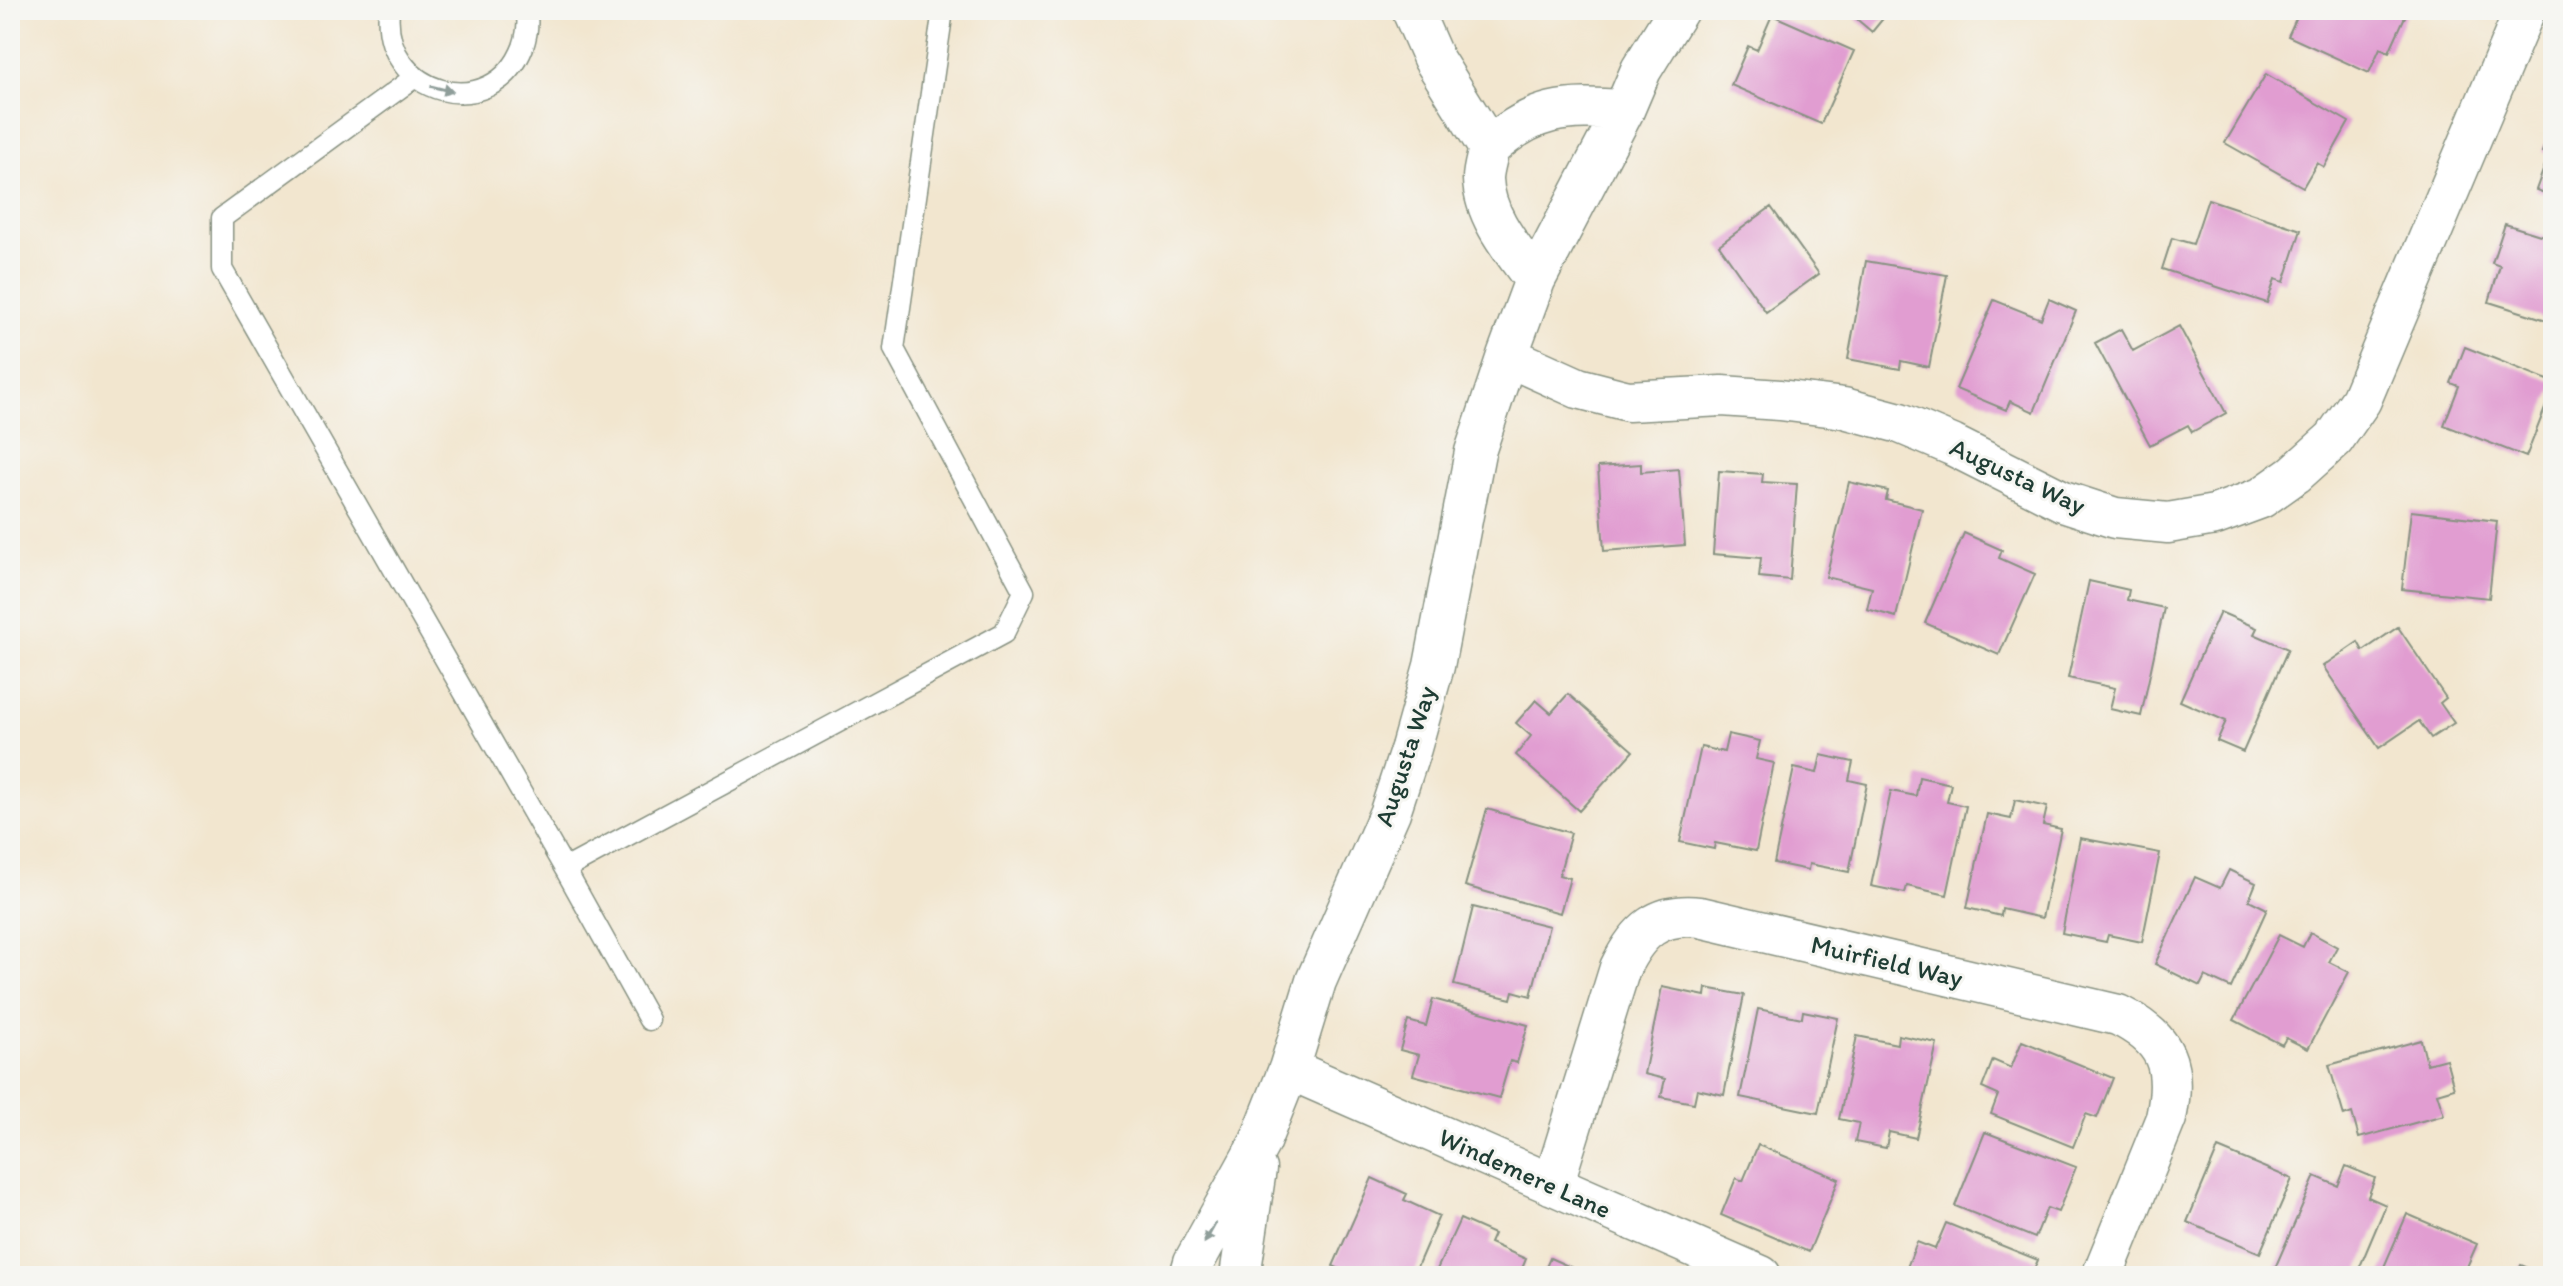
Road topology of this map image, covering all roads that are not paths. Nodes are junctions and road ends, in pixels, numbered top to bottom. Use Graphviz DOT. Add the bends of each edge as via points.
graph roads {
  1 [pos="389,10"];
  2 [pos="943,10"];
  3 [pos="1412,10"];
  4 [pos="1678,10"];
  5 [pos="2525,10"];
  6 [pos="531,12"];
  7 [pos="415,77"];
  8 [pos="1624,110"];
  9 [pos="1489,148"];
  10 [pos="1535,280"];
  11 [pos="1507,356"];
  12 [pos="565,869"];
  13 [pos="649,1020"];
  14 [pos="1289,1069"];
  15 [pos="1260,1142"];
  16 [pos="1553,1185"];
  17 [pos="2114,1272"];
  18 [pos="1190,1276"];
  19 [pos="1240,1276"];
  20 [pos="1761,1276"];
  1 -- 7 [label="lane" via="389,37 398,60"];
  2 -- 12 [label="lane" via="894,349 1024,592 1004,633"];
  3 -- 9 [label="street" via="1433,58"];
  4 -- 8 [label="street, Augusta Way" via="1641,70"];
  5 -- 11 [label="street, Augusta Way" via="2361,400 2334,439 2295,474 2261,498 2215,515 2168,523 2115,518 2063,501 1900,423 1844,408 1722,396 1628,401 1578,388"];
  7 -- 6 [label="lane, one-way" via="436,89 460,93 484,88 519,58"];
  7 -- 12 [label="lane" via="222,218 222,269"];
  8 -- 9 [label="street" via="1580,107 1540,115 1512,128"];
  8 -- 10 [label="street, Augusta Way"];
  9 -- 10 [label="street" via="1483,180 1491,211"];
  10 -- 11 [label="street, Augusta Way"];
  11 -- 14 [label="street, Augusta Way" via="1475,452 1434,666 1411,748 1390,812 1316,981"];
  12 -- 13 [label="lane"];
  14 -- 15 [label="street, Augusta Way"];
  14 -- 16 [label="street, Windemere Lane"];
  15 -- 18 [label="street, Augusta Way, one-way"];
  15 -- 19 [label="street, Augusta Way"];
  16 -- 17 [label="street, Muirfield Way" via="1629,950 1660,921 1678,915 1700,917 2118,1015 2139,1025 2157,1042 2168,1064 2171,1091"];
  16 -- 20 [label="street, Windemere Lane"];
}
